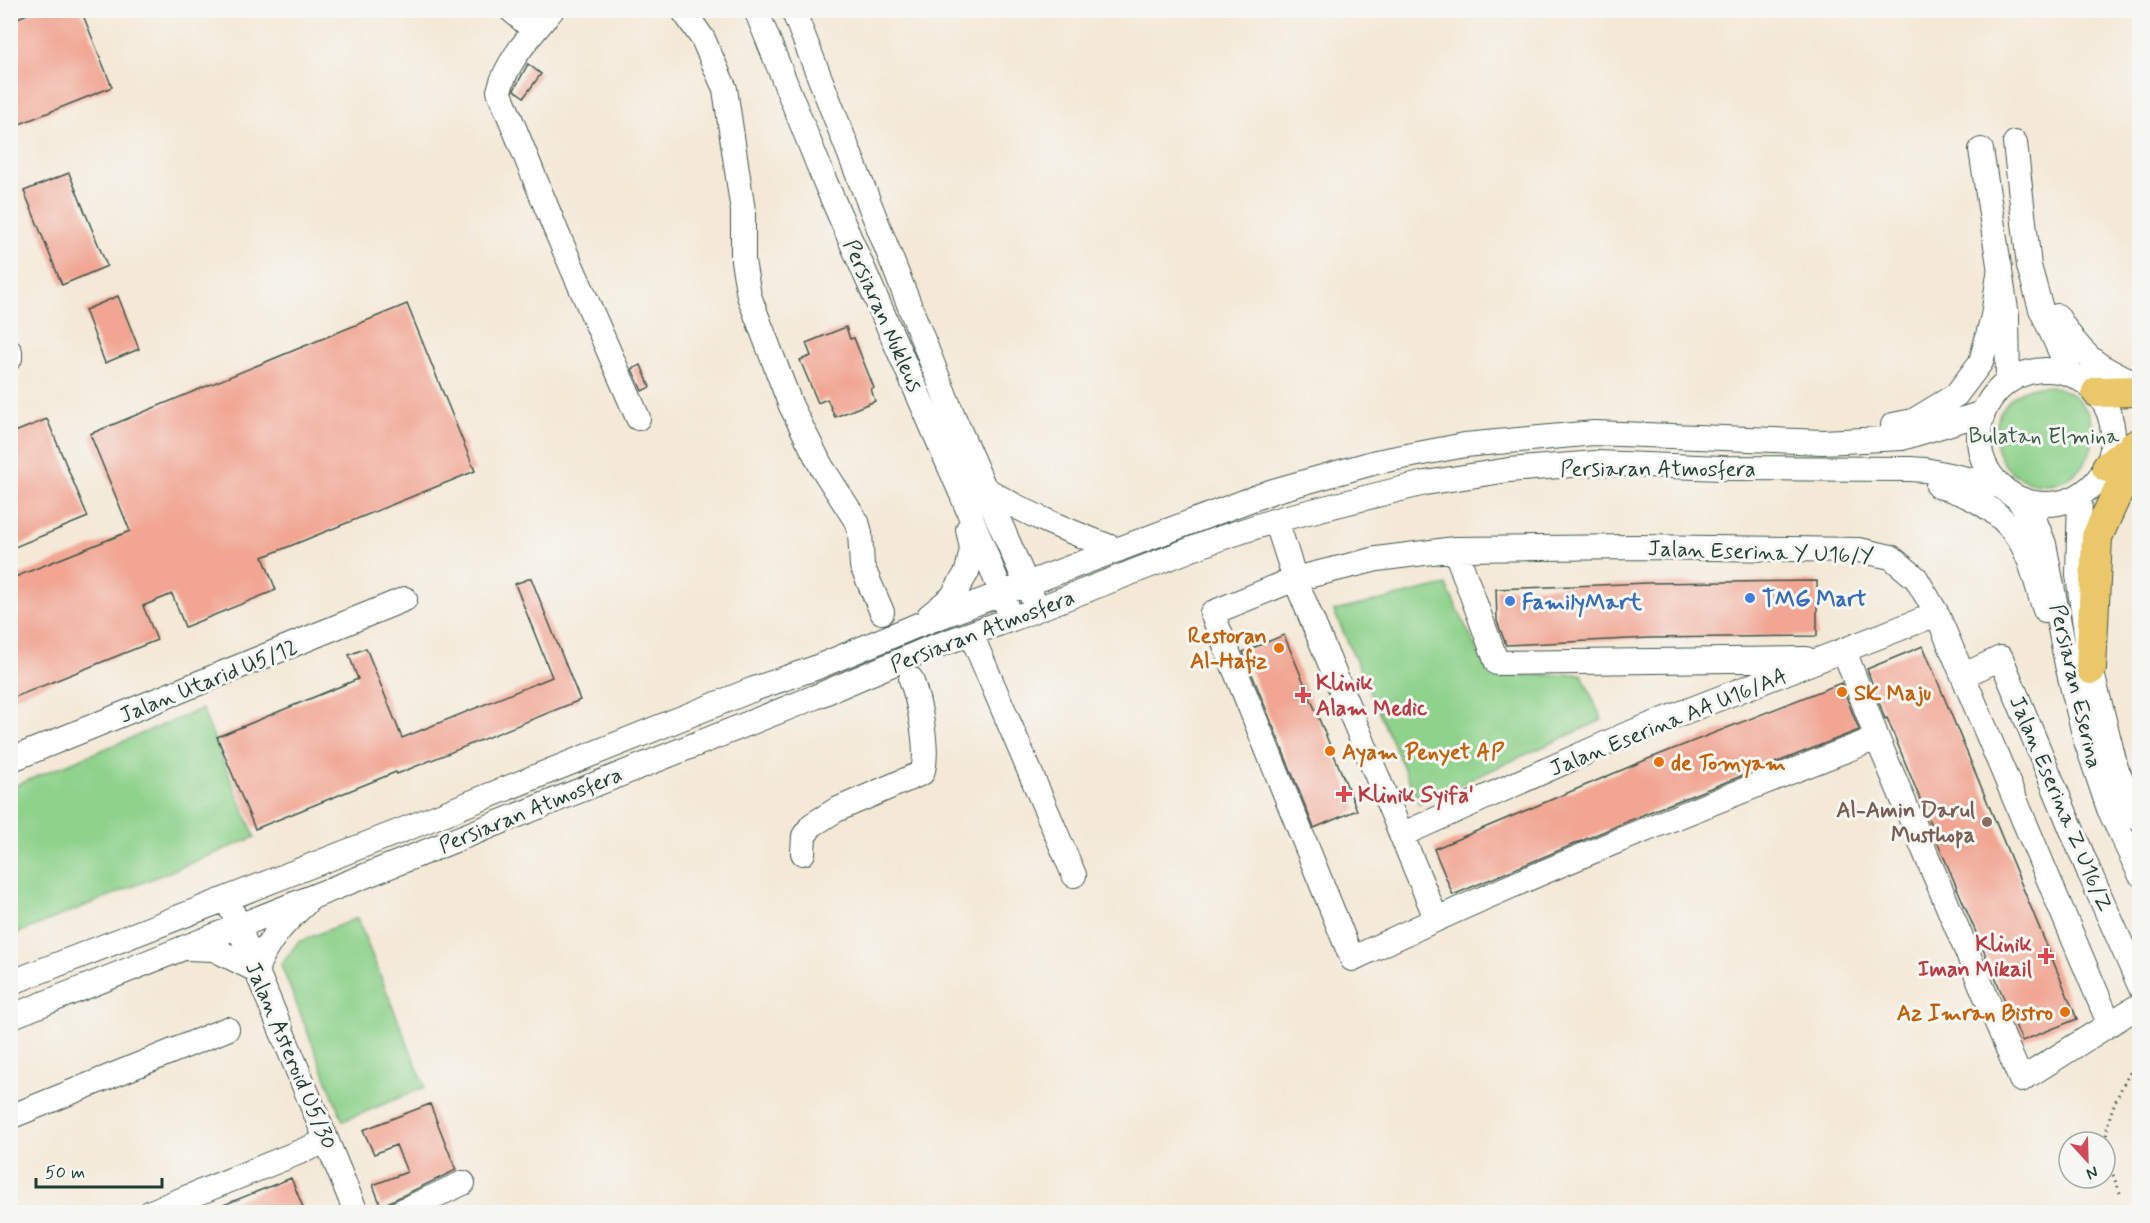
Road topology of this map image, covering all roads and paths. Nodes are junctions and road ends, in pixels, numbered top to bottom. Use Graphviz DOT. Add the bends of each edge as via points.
graph roads {
  1 [pos="512,10"];
  2 [pos="552,10"];
  3 [pos="683,10"];
  4 [pos="756,10"];
  5 [pos="793,10"];
  6 [pos="534,30"];
  7 [pos="2014,143"];
  8 [pos="1981,150"];
  9 [pos="2028,261"];
  10 [pos="2000,267"];
  11 [pos="10,352"];
  12 [pos="10,358"];
  13 [pos="2070,373"];
  14 [pos="2008,381"];
  15 [pos="2139,383"];
  16 [pos="2097,392"];
  17 [pos="2139,392"];
  18 [pos="1983,413"];
  19 [pos="638,418"];
  20 [pos="1823,442"];
  21 [pos="2139,443"];
  22 [pos="2107,467"];
  23 [pos="1803,468"];
  24 [pos="2139,470"];
  25 [pos="973,491"];
  26 [pos="2008,492"];
  27 [pos="2080,495"];
  28 [pos="1276,520"];
  29 [pos="1455,549"];
  30 [pos="1118,550"];
  31 [pos="1295,579"];
  32 [pos="1026,584"];
  33 [pos="1001,594"];
  34 [pos="405,599"];
  35 [pos="1038,609"];
  36 [pos="882,612"];
  37 [pos="1937,614"];
  38 [pos="1012,619"];
  39 [pos="918,625"];
  40 [pos="970,634"];
  41 [pos="1844,650"];
  42 [pos="1821,659"];
  43 [pos="2079,668"];
  44 [pos="1964,675"];
  45 [pos="911,679"];
  46 [pos="1877,738"];
  47 [pos="10,760"];
  48 [pos="2139,819"];
  49 [pos="1401,835"];
  50 [pos="803,853"];
  51 [pos="2139,874"];
  52 [pos="1074,875"];
  53 [pos="315,895"];
  54 [pos="226,898"];
  55 [pos="1436,918"];
  56 [pos="238,925"];
  57 [pos="182,948"];
  58 [pos="256,970"];
  59 [pos="10,983"];
  60 [pos="2139,986"];
  61 [pos="2139,1005"];
  62 [pos="10,1017"];
  63 [pos="2109,1023"];
  64 [pos="227,1029"];
  65 [pos="2139,1056"];
  66 [pos="10,1117"];
  67 [pos="327,1141"];
  68 [pos="463,1183"];
  69 [pos="2120,1193"];
  70 [pos="151,1212"];
  71 [pos="356,1212"];
  72 [pos="400,1212"];
  1 -- 6 [label="street"];
  2 -- 6 [label="street"];
  3 -- 36 [label="street" via="703,39 725,89 743,211 743,261 749,296 791,406 821,466 857,522 862,566"];
  4 -- 25 [label="street, Persiaran Nukleus" via="826,184"];
  5 -- 25 [label="street, Persiaran Nukleus" via="954,416"];
  6 -- 19 [label="street" via="499,91"];
  7 -- 9 [label="street"];
  8 -- 10 [label="street"];
  9 -- 13 [label="street" via="2041,309"];
  9 -- 15 [label="street" via="2072,340 2098,366"];
  10 -- 14 [label="street" via="2007,316"];
  10 -- 20 [label="street" via="1981,362 1956,395 1913,421"];
  11 -- 12 [label="street"];
  13 -- 14 [label="street" via="2049,369 2027,372"];
  13 -- 16 [label="street"];
  14 -- 18 [label="street" via="1993,395"];
  16 -- 17 [label="main road"];
  16 -- 22 [label="street" via="2113,428 2113,448"];
  18 -- 20 [label="street, Persiaran Atmosfera" via="1902,438"];
  18 -- 26 [label="street" via="1980,452 1988,470"];
  20 -- 30 [label="street, Persiaran Atmosfera" via="1594,433 1465,445 1376,462 1273,491"];
  21 -- 22 [label="main road"];
  22 -- 27 [label="street" via="2096,483"];
  23 -- 26 [label="street, Persiaran Atmosfera" via="1917,470"];
  23 -- 28 [label="street, Persiaran Atmosfera" via="1596,463 1509,470 1425,483"];
  23 -- 43 [label="street" via="1954,490 1992,510 2019,538 2050,627"];
  24 -- 43 [label="main road" via="2118,491 2097,537"];
  25 -- 30 [label="street"];
  25 -- 32 [label="street, Persiaran Nukleus"];
  25 -- 33 [label="street, Persiaran Nukleus"];
  25 -- 39 [label="street" via="972,549 967,573 952,597"];
  26 -- 27 [label="street" via="2037,503 2059,503"];
  26 -- 43 [label="street, Persiaran Eserina" via="2035,521"];
  27 -- 43 [label="street, Persiaran Eserina"];
  28 -- 31 [label="street"];
  28 -- 35 [label="street, Persiaran Atmosfera"];
  29 -- 31 [label="street, Jalan Eserina Y U16/Y" via="1377,558"];
  29 -- 37 [label="street, Jalan Eserina Y U16/Y" via="1859,550 1891,557 1916,578"];
  29 -- 42 [label="street" via="1497,663"];
  30 -- 32 [label="street, Persiaran Atmosfera"];
  31 -- 49 [label="street"];
  31 -- 55 [label="street, Jalan Eserina Y U16/Y" via="1212,613 1353,959"];
  32 -- 33 [label="street, Persiaran Atmosfera"];
  32 -- 35 [label="street, Persiaran Nukleus"];
  33 -- 38 [label="street, Persiaran Nukleus"];
  33 -- 39 [label="street, Persiaran Atmosfera"];
  34 -- 47 [label="street, Jalan Utarid U5/12"];
  35 -- 38 [label="street, Persiaran Atmosfera"];
  37 -- 41 [label="street, Jalan Eserina AA U16/AA"];
  37 -- 44 [label="street, Jalan Eserina Y U16/Y"];
  38 -- 40 [label="street, Persiaran Atmosfera"];
  39 -- 54 [label="street, Persiaran Atmosfera"];
  40 -- 52 [label="street"];
  40 -- 53 [label="street, Persiaran Atmosfera"];
  41 -- 42 [label="street, Jalan Eserina AA U16/AA"];
  41 -- 46 [label="street"];
  42 -- 49 [label="street, Jalan Eserina AA U16/AA" via="1625,735"];
  43 -- 48 [label="street, Persiaran Eserina"];
  43 -- 51 [label="street, Persiaran Eserina" via="2085,738 2109,809"];
  44 -- 60 [label="street, Jalan Eserina Z U16/Z" via="2001,658"];
  44 -- 63 [label="street, Jalan Eserina Y U16/Y"];
  45 -- 50 [label="street" via="919,700 926,765 922,773 836,810 812,825 804,836"];
  46 -- 55 [label="street" via="1666,820"];
  46 -- 63 [label="street" via="2021,1080"];
  49 -- 55 [label="street"];
  53 -- 56 [label="street, Persiaran Atmosfera"];
  53 -- 58 [label="street" via="267,944"];
  54 -- 56 [label="street, Jalan Asteroid U5/30"];
  54 -- 59 [label="street, Persiaran Atmosfera"];
  56 -- 57 [label="street, Persiaran Atmosfera"];
  56 -- 58 [label="street, Jalan Asteroid U5/30"];
  57 -- 58 [label="street" via="214,949"];
  57 -- 62 [label="street, Persiaran Atmosfera"];
  58 -- 67 [label="street, Jalan Asteroid U5/30"];
  61 -- 63 [label="street"];
  64 -- 66 [label="street"];
  65 -- 69 [label="path" via="2114,1104 2106,1142 2109,1166"];
  67 -- 70 [label="street"];
  67 -- 71 [label="street, Jalan Asteroid U5/30"];
  68 -- 72 [label="street"];
}
